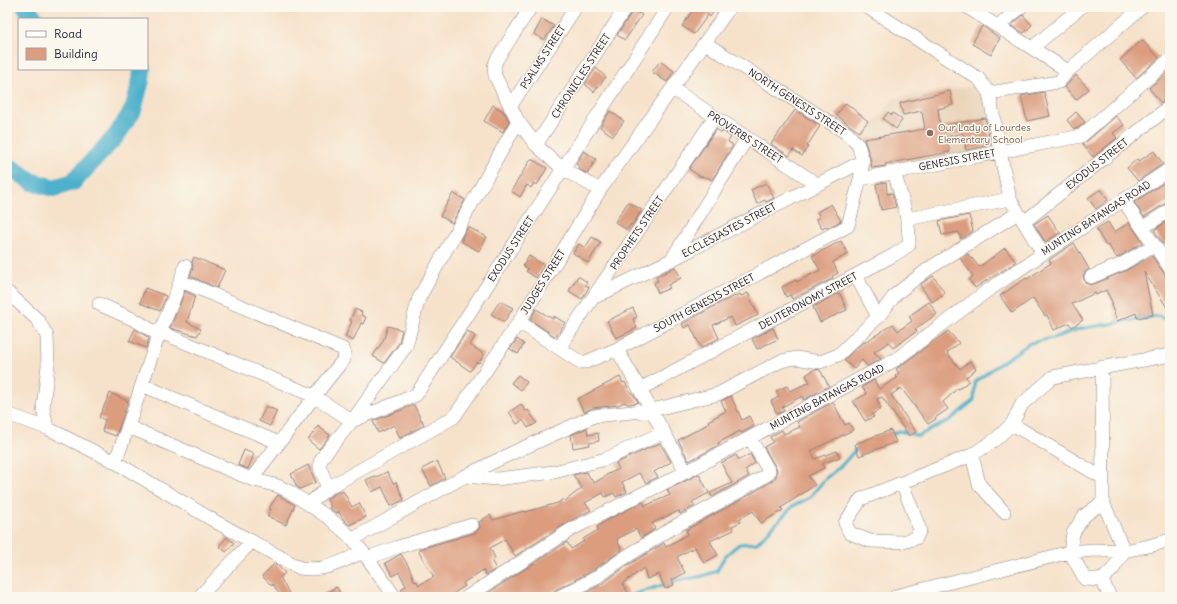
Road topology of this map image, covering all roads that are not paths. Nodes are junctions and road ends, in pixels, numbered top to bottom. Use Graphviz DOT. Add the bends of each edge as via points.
graph roads {
  1 [pos="531,7"];
  2 [pos="576,7"];
  3 [pos="626,7"];
  4 [pos="668,7"];
  5 [pos="730,7"];
  6 [pos="867,7"];
  7 [pos="967,7"];
  8 [pos="1021,7"];
  9 [pos="1081,7"];
  10 [pos="1142,7"];
  11 [pos="998,26"];
  12 [pos="704,42"];
  13 [pos="1032,48"];
  14 [pos="1170,59"];
  15 [pos="1068,70"];
  16 [pos="673,89"];
  17 [pos="989,93"];
  18 [pos="1170,106"];
  19 [pos="510,107"];
  20 [pos="715,117"];
  21 [pos="518,121"];
  22 [pos="747,138"];
  23 [pos="536,145"];
  24 [pos="1000,152"];
  25 [pos="863,161"];
  26 [pos="563,170"];
  27 [pos="1170,170"];
  28 [pos="894,172"];
  29 [pos="860,179"];
  30 [pos="817,184"];
  31 [pos="600,190"];
  32 [pos="1010,199"];
  33 [pos="1123,200"];
  34 [pos="1170,210"];
  35 [pos="1021,218"];
  36 [pos="907,219"];
  37 [pos="1142,228"];
  38 [pos="1154,245"];
  39 [pos="1043,254"];
  40 [pos="671,260"];
  41 [pos="184,266"];
  42 [pos="1170,268"];
  43 [pos="856,276"];
  44 [pos="1091,277"];
  45 [pos="181,281"];
  46 [pos="7,292"];
  47 [pos="594,297"];
  48 [pos="99,304"];
  49 [pos="878,317"];
  50 [pos="519,322"];
  51 [pos="160,333"];
  52 [pos="559,348"];
  53 [pos="617,349"];
  54 [pos="1170,355"];
  55 [pos="1102,367"];
  56 [pos="142,385"];
  57 [pos="640,389"];
  58 [pos="314,396"];
  59 [pos="652,410"];
  60 [pos="7,414"];
  61 [pos="352,420"];
  62 [pos="1012,424"];
  63 [pos="129,427"];
  64 [pos="47,428"];
  65 [pos="664,432"];
  66 [pos="750,438"];
  67 [pos="279,443"];
  68 [pos="972,455"];
  69 [pos="115,462"];
  70 [pos="686,472"];
  71 [pos="465,476"];
  72 [pos="1103,478"];
  73 [pos="251,479"];
  74 [pos="902,483"];
  75 [pos="328,488"];
  76 [pos="1103,502"];
  77 [pos="308,504"];
  78 [pos="1004,512"];
  79 [pos="472,525"];
  80 [pos="353,539"];
  81 [pos="1170,540"];
  82 [pos="252,541"];
  83 [pos="1124,551"];
  84 [pos="1070,552"];
  85 [pos="365,555"];
  86 [pos="1102,580"];
  87 [pos="896,596"];
  88 [pos="199,597"];
  89 [pos="395,597"];
  90 [pos="467,597"];
  91 [pos="559,597"];
  92 [pos="1110,597"];
  1 -- 19 [label="street" via="494,66 495,76"];
  2 -- 19 [label="street, PSALMS STREET"];
  3 -- 23 [label="street, CHRONICLES STREET"];
  4 -- 26 [label="street, EXODUS STREET"];
  5 -- 12 [label="street, JUDGES STREET"];
  6 -- 17 [label="street" via="979,78"];
  7 -- 11 [label="street"];
  8 -- 11 [label="street"];
  9 -- 13 [label="street"];
  10 -- 15 [label="street"];
  11 -- 13 [label="street"];
  12 -- 16 [label="street, JUDGES STREET"];
  12 -- 25 [label="street, NORTH GENESIS STREET" via="848,134 858,145"];
  13 -- 15 [label="street"];
  14 -- 24 [label="street, GENESIS STREET" via="1081,136"];
  15 -- 17 [label="street" via="1059,82"];
  16 -- 20 [label="street, PROVERBS STREET"];
  16 -- 31 [label="street, JUDGES STREET"];
  17 -- 24 [label="street"];
  18 -- 35 [label="street, EXODUS STREET"];
  19 -- 21 [label="street"];
  20 -- 22 [label="street, PROVERBS STREET"];
  20 -- 47 [label="street, PROPHETS STREET"];
  21 -- 23 [label="street"];
  21 -- 61 [label="street" via="419,298 406,346"];
  22 -- 30 [label="street, PROVERBS STREET"];
  22 -- 40 [label="street"];
  23 -- 26 [label="street"];
  24 -- 28 [label="street, GENESIS STREET"];
  24 -- 32 [label="street"];
  25 -- 29 [label="street"];
  25 -- 30 [label="street, ECCLESIASTES STREET"];
  26 -- 31 [label="street"];
  26 -- 61 [label="street, EXODUS STREET" via="416,395"];
  27 -- 33 [label="street, MUNTING BATANGAS ROAD"];
  28 -- 29 [label="street, GENESIS STREET"];
  28 -- 36 [label="street, DEUTERONOMY STREET"];
  29 -- 53 [label="street, SOUTH GENESIS STREET" via="848,226"];
  30 -- 40 [label="street, ECCLESIASTES STREET"];
  31 -- 50 [label="street, JUDGES STREET"];
  32 -- 35 [label="street"];
  32 -- 36 [label="street"];
  33 -- 37 [label="street"];
  33 -- 39 [label="street, MUNTING BATANGAS ROAD"];
  34 -- 37 [label="street"];
  35 -- 39 [label="street"];
  35 -- 49 [label="street, EXODUS STREET" via="928,269 896,294"];
  36 -- 43 [label="street, DEUTERONOMY STREET" via="909,245"];
  37 -- 38 [label="street"];
  38 -- 42 [label="street"];
  38 -- 44 [label="street" via="1122,264"];
  39 -- 66 [label="street, MUNTING BATANGAS ROAD" via="987,290 895,360"];
  40 -- 47 [label="street, ECCLESIASTES STREET"];
  41 -- 45 [label="street"];
  43 -- 49 [label="street"];
  43 -- 57 [label="street, DEUTERONOMY STREET"];
  45 -- 51 [label="street"];
  45 -- 58 [label="street" via="343,349 344,359"];
  46 -- 64 [label="street" via="38,320 47,336 48,364 43,408"];
  47 -- 52 [label="street, PROPHETS STREET"];
  48 -- 51 [label="street"];
  49 -- 59 [label="street, EXODUS STREET" via="838,355 820,362 796,358 781,361 718,394"];
  50 -- 52 [label="street, SOUTH GENESIS STREET"];
  50 -- 75 [label="street, JUDGES STREET" via="454,417"];
  51 -- 56 [label="street"];
  51 -- 58 [label="street"];
  52 -- 53 [label="street, SOUTH GENESIS STREET" via="580,362"];
  53 -- 57 [label="street"];
  54 -- 55 [label="street"];
  55 -- 62 [label="street" via="1053,377 1022,404"];
  55 -- 72 [label="street"];
  56 -- 63 [label="street"];
  56 -- 67 [label="street"];
  57 -- 59 [label="street"];
  58 -- 61 [label="street"];
  58 -- 67 [label="street"];
  59 -- 65 [label="street"];
  59 -- 71 [label="street, EXODUS STREET" via="594,416"];
  60 -- 64 [label="street"];
  61 -- 75 [label="street" via="320,462"];
  62 -- 68 [label="street" via="996,439"];
  62 -- 72 [label="street"];
  63 -- 69 [label="street"];
  63 -- 73 [label="street"];
  64 -- 69 [label="street"];
  65 -- 70 [label="street"];
  65 -- 71 [label="street" via="606,458 554,472 497,479"];
  66 -- 70 [label="street, MUNTING BATANGAS ROAD"];
  66 -- 91 [label="street" via="769,471 768,474 672,528 594,579"];
  67 -- 73 [label="street"];
  68 -- 74 [label="street"];
  68 -- 78 [label="street" via="979,484"];
  69 -- 82 [label="street"];
  70 -- 90 [label="street, MUNTING BATANGAS ROAD" via="572,530"];
  71 -- 80 [label="street, EXODUS STREET"];
  72 -- 76 [label="street"];
  73 -- 77 [label="street" via="278,486"];
  74 -- 74 [label="street" via="861,499 845,523 850,533 870,541 903,542 916,538 920,530"];
  75 -- 77 [label="street, JUDGES STREET"];
  76 -- 83 [label="street"];
  76 -- 84 [label="street" via="1084,516 1073,533"];
  77 -- 80 [label="street"];
  79 -- 85 [label="street"];
  80 -- 85 [label="street"];
  81 -- 83 [label="street"];
  82 -- 85 [label="street" via="300,568 308,569 330,567"];
  82 -- 88 [label="street"];
  83 -- 84 [label="street"];
  83 -- 86 [label="street" via="1113,569"];
  84 -- 86 [label="street" via="1085,579"];
  84 -- 87 [label="street"];
  85 -- 89 [label="street"];
  86 -- 92 [label="street"];
}
